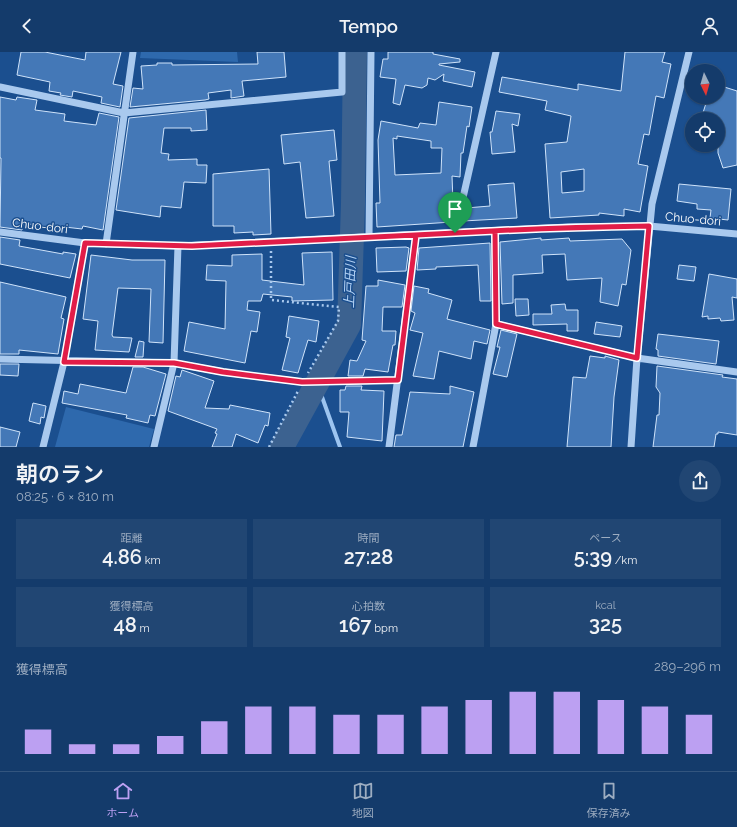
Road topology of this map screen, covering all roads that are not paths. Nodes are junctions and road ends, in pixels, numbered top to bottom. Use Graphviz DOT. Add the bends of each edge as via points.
graph roads {
  1 [pos="133,52"];
  2 [pos="342,52"];
  3 [pos="371,52"];
  4 [pos="496,52"];
  5 [pos="689,52"];
  6 [pos="0,87"];
  7 [pos="124,113"];
  8 [pos="649,226"];
  9 [pos="495,231"];
  10 [pos="0,232"];
  11 [pos="455,233"];
  12 [pos="737,234"];
  13 [pos="416,235"];
  14 [pos="369,237"];
  15 [pos="85,243"];
  16 [pos="106,244"];
  17 [pos="178,246"];
  18 [pos="496,324"];
  19 [pos="637,358"];
  20 [pos="0,359"];
  21 [pos="64,362"];
  22 [pos="174,363"];
  23 [pos="737,372"];
  24 [pos="398,380"];
  25 [pos="43,447"];
  26 [pos="154,447"];
  27 [pos="389,447"];
  28 [pos="473,447"];
  29 [pos="631,447"];
  1 -- 7 [label="street"];
  2 -- 7 [label="street" via="342,92"];
  3 -- 14 [label="street"];
  4 -- 11 [label="street"];
  5 -- 8 [label="street" via="652,204"];
  6 -- 7 [label="street"];
  7 -- 16 [label="street"];
  8 -- 9 [label="street, Chuo-dori"];
  8 -- 12 [label="street, Chuo-dori"];
  8 -- 19 [label="street"];
  9 -- 11 [label="street, Chuo-dori"];
  9 -- 18 [label="street"];
  10 -- 15 [label="street, Chuo-dori"];
  11 -- 13 [label="street, Chuo-dori"];
  13 -- 14 [label="street, Chuo-dori"];
  13 -- 24 [label="street"];
  14 -- 17 [label="street, Chuo-dori"];
  15 -- 16 [label="street, Chuo-dori"];
  15 -- 21 [label="street"];
  16 -- 17 [label="street, Chuo-dori"];
  17 -- 22 [label="street"];
  18 -- 19 [label="street"];
  18 -- 28 [label="street"];
  19 -- 23 [label="street"];
  19 -- 29 [label="street"];
  20 -- 21 [label="street"];
  21 -- 22 [label="street"];
  21 -- 25 [label="street"];
  22 -- 24 [label="street" via="305,382"];
  22 -- 26 [label="street"];
  24 -- 27 [label="street"];
}
